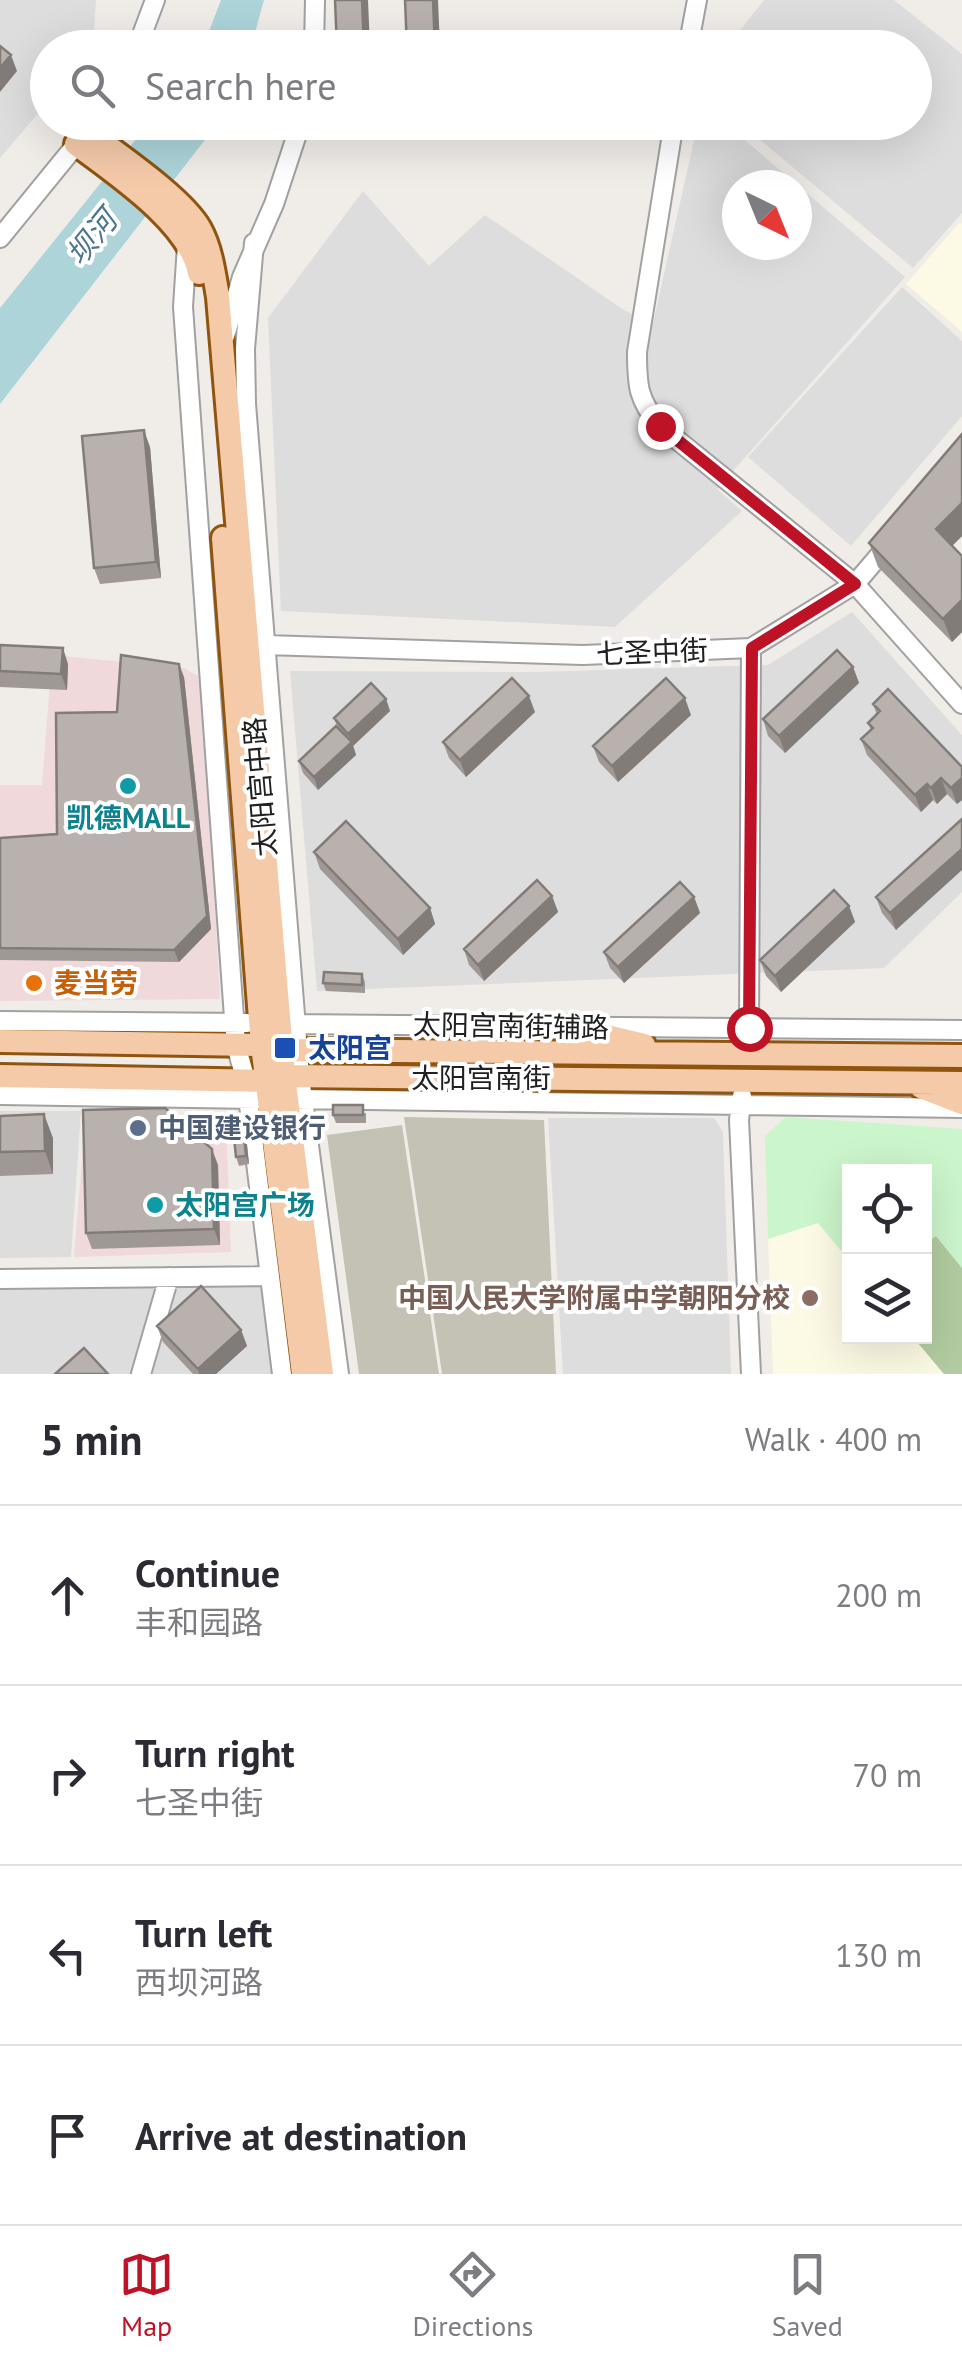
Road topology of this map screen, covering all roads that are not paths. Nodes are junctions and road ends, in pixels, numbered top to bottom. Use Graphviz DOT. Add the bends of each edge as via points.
graph roads {
  1 [pos="156,0"];
  2 [pos="315,0"];
  3 [pos="697,0"];
  4 [pos="145,30"];
  5 [pos="314,30"];
  6 [pos="691,30"];
  7 [pos="88,140"];
  8 [pos="90,140"];
  9 [pos="295,140"];
  10 [pos="671,140"];
  11 [pos="177,214"];
  12 [pos="0,238"];
  13 [pos="187,240"];
  14 [pos="254,243"];
  15 [pos="222,346"];
  16 [pos="903,528"];
  17 [pos="855,584"];
  18 [pos="263,602"];
  19 [pos="205,615"];
  20 [pos="266,646"];
  21 [pos="752,648"];
  22 [pos="233,669"];
  23 [pos="251,686"];
  24 [pos="962,704"];
  25 [pos="244,804"];
  26 [pos="219,805"];
  27 [pos="0,1021"];
  28 [pos="569,1027"];
  29 [pos="749,1028"];
  30 [pos="962,1030"];
  31 [pos="236,1034"];
  32 [pos="280,1036"];
  33 [pos="0,1040"];
  34 [pos="681,1054"];
  35 [pos="962,1056"];
  36 [pos="0,1076"];
  37 [pos="746,1081"];
  38 [pos="908,1082"];
  39 [pos="962,1083"];
  40 [pos="275,1089"];
  41 [pos="0,1095"];
  42 [pos="739,1106"];
  43 [pos="962,1106"];
  44 [pos="269,1276"];
  45 [pos="168,1277"];
  46 [pos="0,1280"];
  47 [pos="334,1373"];
  48 [pos="142,1374"];
  49 [pos="287,1374"];
  50 [pos="750,1374"];
  1 -- 4 [label="street"];
  2 -- 5 [label="street"];
  3 -- 6 [label="street"];
  7 -- 12 [label="street"];
  8 -- 11 [label="main road"];
  9 -- 14 [label="street"];
  10 -- 17 [label="street" via="637,352 644,407"];
  11 -- 13 [label="main road, 太阳宫中路"];
  11 -- 15 [label="main road, 太阳宫中路" via="200,228 210,255"];
  13 -- 19 [label="street, 太阳宫中路" via="183,307"];
  13 -- 22 [label="main road, 太阳宫中路" via="205,305"];
  14 -- 15 [label="street"];
  14 -- 18 [label="street, 太阳宫中路" via="246,404"];
  15 -- 23 [label="main road, 太阳宫中路"];
  16 -- 17 [label="street, 七圣中街"];
  17 -- 21 [label="street, 七圣中街"];
  17 -- 24 [label="street"];
  18 -- 20 [label="street, 太阳宫中路"];
  18 -- 23 [label="street"];
  19 -- 22 [label="street"];
  19 -- 26 [label="street, 太阳宫中路"];
  20 -- 21 [label="street, 七圣中街" via="583,655"];
  20 -- 32 [label="street, 太阳宫中路"];
  21 -- 29 [label="street"];
  22 -- 25 [label="main road, 太阳宫中路"];
  23 -- 32 [label="main road, 太阳宫中路"];
  25 -- 26 [label="street"];
  25 -- 32 [label="main road, 太阳宫中路"];
  26 -- 31 [label="street, 太阳宫中路"];
  27 -- 31 [label="street"];
  28 -- 29 [label="street, 太阳宫南街辅路"];
  28 -- 32 [label="street, 太阳宫南街辅路"];
  28 -- 34 [label="main road"];
  29 -- 30 [label="street, 太阳宫南街辅路"];
  31 -- 32 [label="main road, 太阳宫南街"];
  31 -- 33 [label="main road, 太阳宫南街"];
  31 -- 40 [label="street, 太阳宫中路"];
  32 -- 34 [label="main road, 太阳宫南街"];
  32 -- 40 [label="main road, 太阳宫中路"];
  32 -- 40 [label="street, 太阳宫中路"];
  34 -- 35 [label="main road, 太阳宫南街"];
  36 -- 40 [label="main road, 太阳宫南街"];
  37 -- 38 [label="main road, 太阳宫南街"];
  37 -- 40 [label="main road, 太阳宫南街"];
  37 -- 42 [label="street"];
  38 -- 39 [label="main road, 太阳宫南街"];
  38 -- 43 [label="main road"];
  40 -- 41 [label="street, 太阳宫南街"];
  40 -- 42 [label="street, 太阳宫南街"];
  40 -- 44 [label="street, 太阳宫中路"];
  40 -- 47 [label="main road, 太阳宫中路"];
  40 -- 49 [label="main road, 太阳宫中路"];
  42 -- 43 [label="street, 太阳宫南街"];
  42 -- 50 [label="street"];
  44 -- 45 [label="street"];
  44 -- 49 [label="street, 太阳宫中路"];
  45 -- 46 [label="street"];
  45 -- 48 [label="street"];
}
